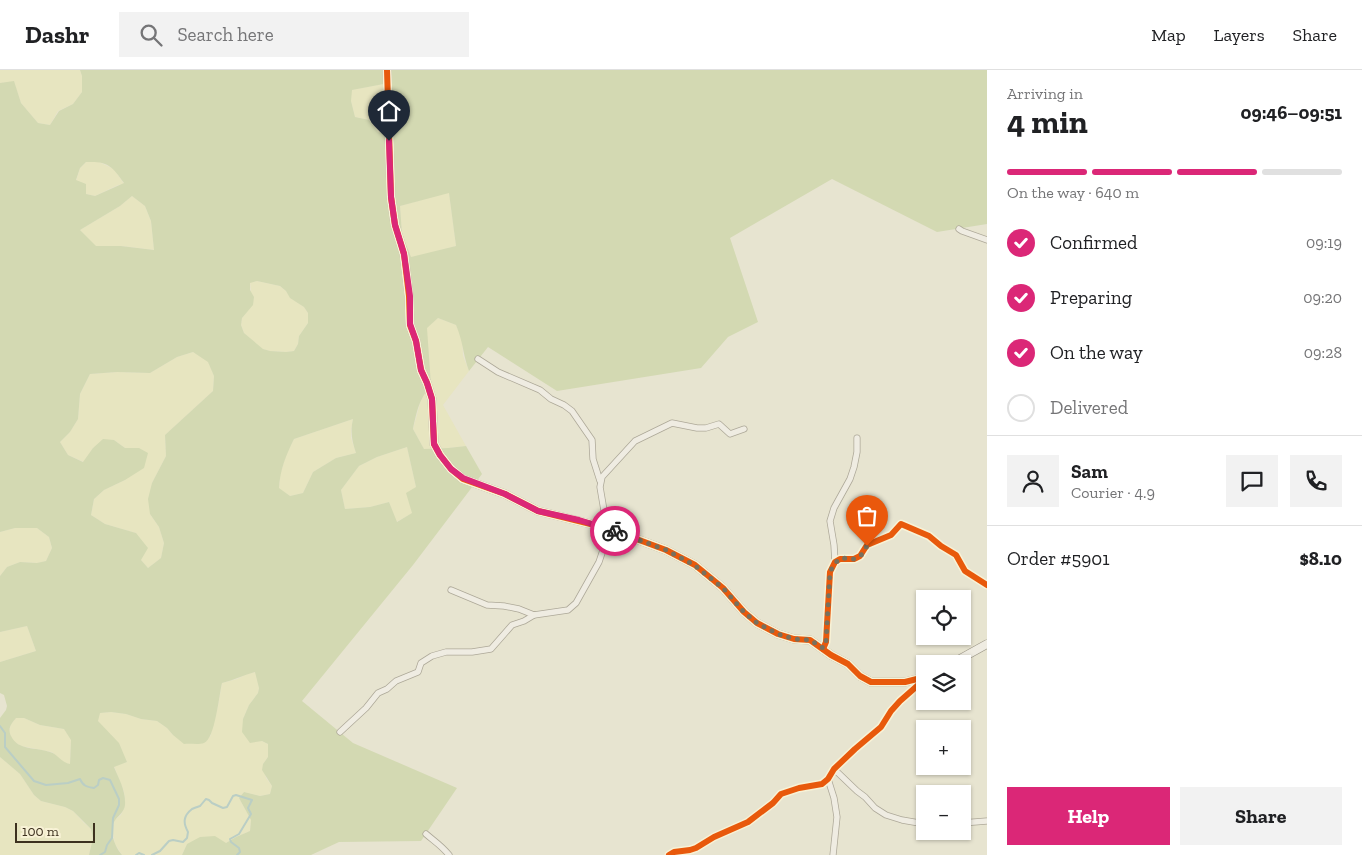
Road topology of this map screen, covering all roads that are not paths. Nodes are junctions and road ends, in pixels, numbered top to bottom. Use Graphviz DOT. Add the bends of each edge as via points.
graph roads {
  1 [pos="388,70"];
  2 [pos="959,229"];
  3 [pos="987,240"];
  4 [pos="478,359"];
  5 [pos="744,430"];
  6 [pos="857,438"];
  7 [pos="601,484"];
  8 [pos="608,528"];
  9 [pos="835,562"];
  10 [pos="987,585"];
  11 [pos="451,590"];
  12 [pos="534,615"];
  13 [pos="987,644"];
  14 [pos="823,648"];
  15 [pos="967,655"];
  16 [pos="916,680"];
  17 [pos="916,686"];
  18 [pos="340,732"];
  19 [pos="834,769"];
  20 [pos="828,780"];
  21 [pos="987,821"];
  22 [pos="916,822"];
  23 [pos="971,822"];
  24 [pos="426,834"];
  25 [pos="449,855"];
  26 [pos="669,855"];
  27 [pos="833,855"];
  1 -- 8 [label="street" via="391,197 404,254 410,324 432,399 434,444 451,469 463,478 538,511"];
  2 -- 3 [label="street"];
  4 -- 7 [label="street" via="498,372 540,390 572,411 592,440 593,459"];
  5 -- 7 [label="street" via="730,434 719,424 697,428 672,423 635,441 602,477"];
  6 -- 9 [label="street" via="854,467 830,521"];
  7 -- 8 [label="street"];
  8 -- 12 [label="street" via="599,562 576,603 568,610"];
  8 -- 14 [label="street" via="666,550 694,565 723,588 757,623 778,634 810,640"];
  9 -- 10 [label="street" via="860,556 867,546 891,535 900,524 930,536 956,554 965,570"];
  9 -- 14 [label="street" via="830,572"];
  11 -- 12 [label="street" via="486,605 519,609"];
  12 -- 18 [label="street" via="512,625 491,649 432,656 421,663 418,672 378,692"];
  13 -- 15 [label="street"];
  14 -- 16 [label="street" via="871,682"];
  17 -- 19 [label="street" via="890,711 881,727"];
  19 -- 20 [label="street"];
  19 -- 22 [label="street" via="875,808 886,815"];
  20 -- 26 [label="street" via="781,794 748,822 696,848"];
  20 -- 27 [label="street" via="837,817"];
  21 -- 23 [label="street"];
  24 -- 25 [label="street"];
}
